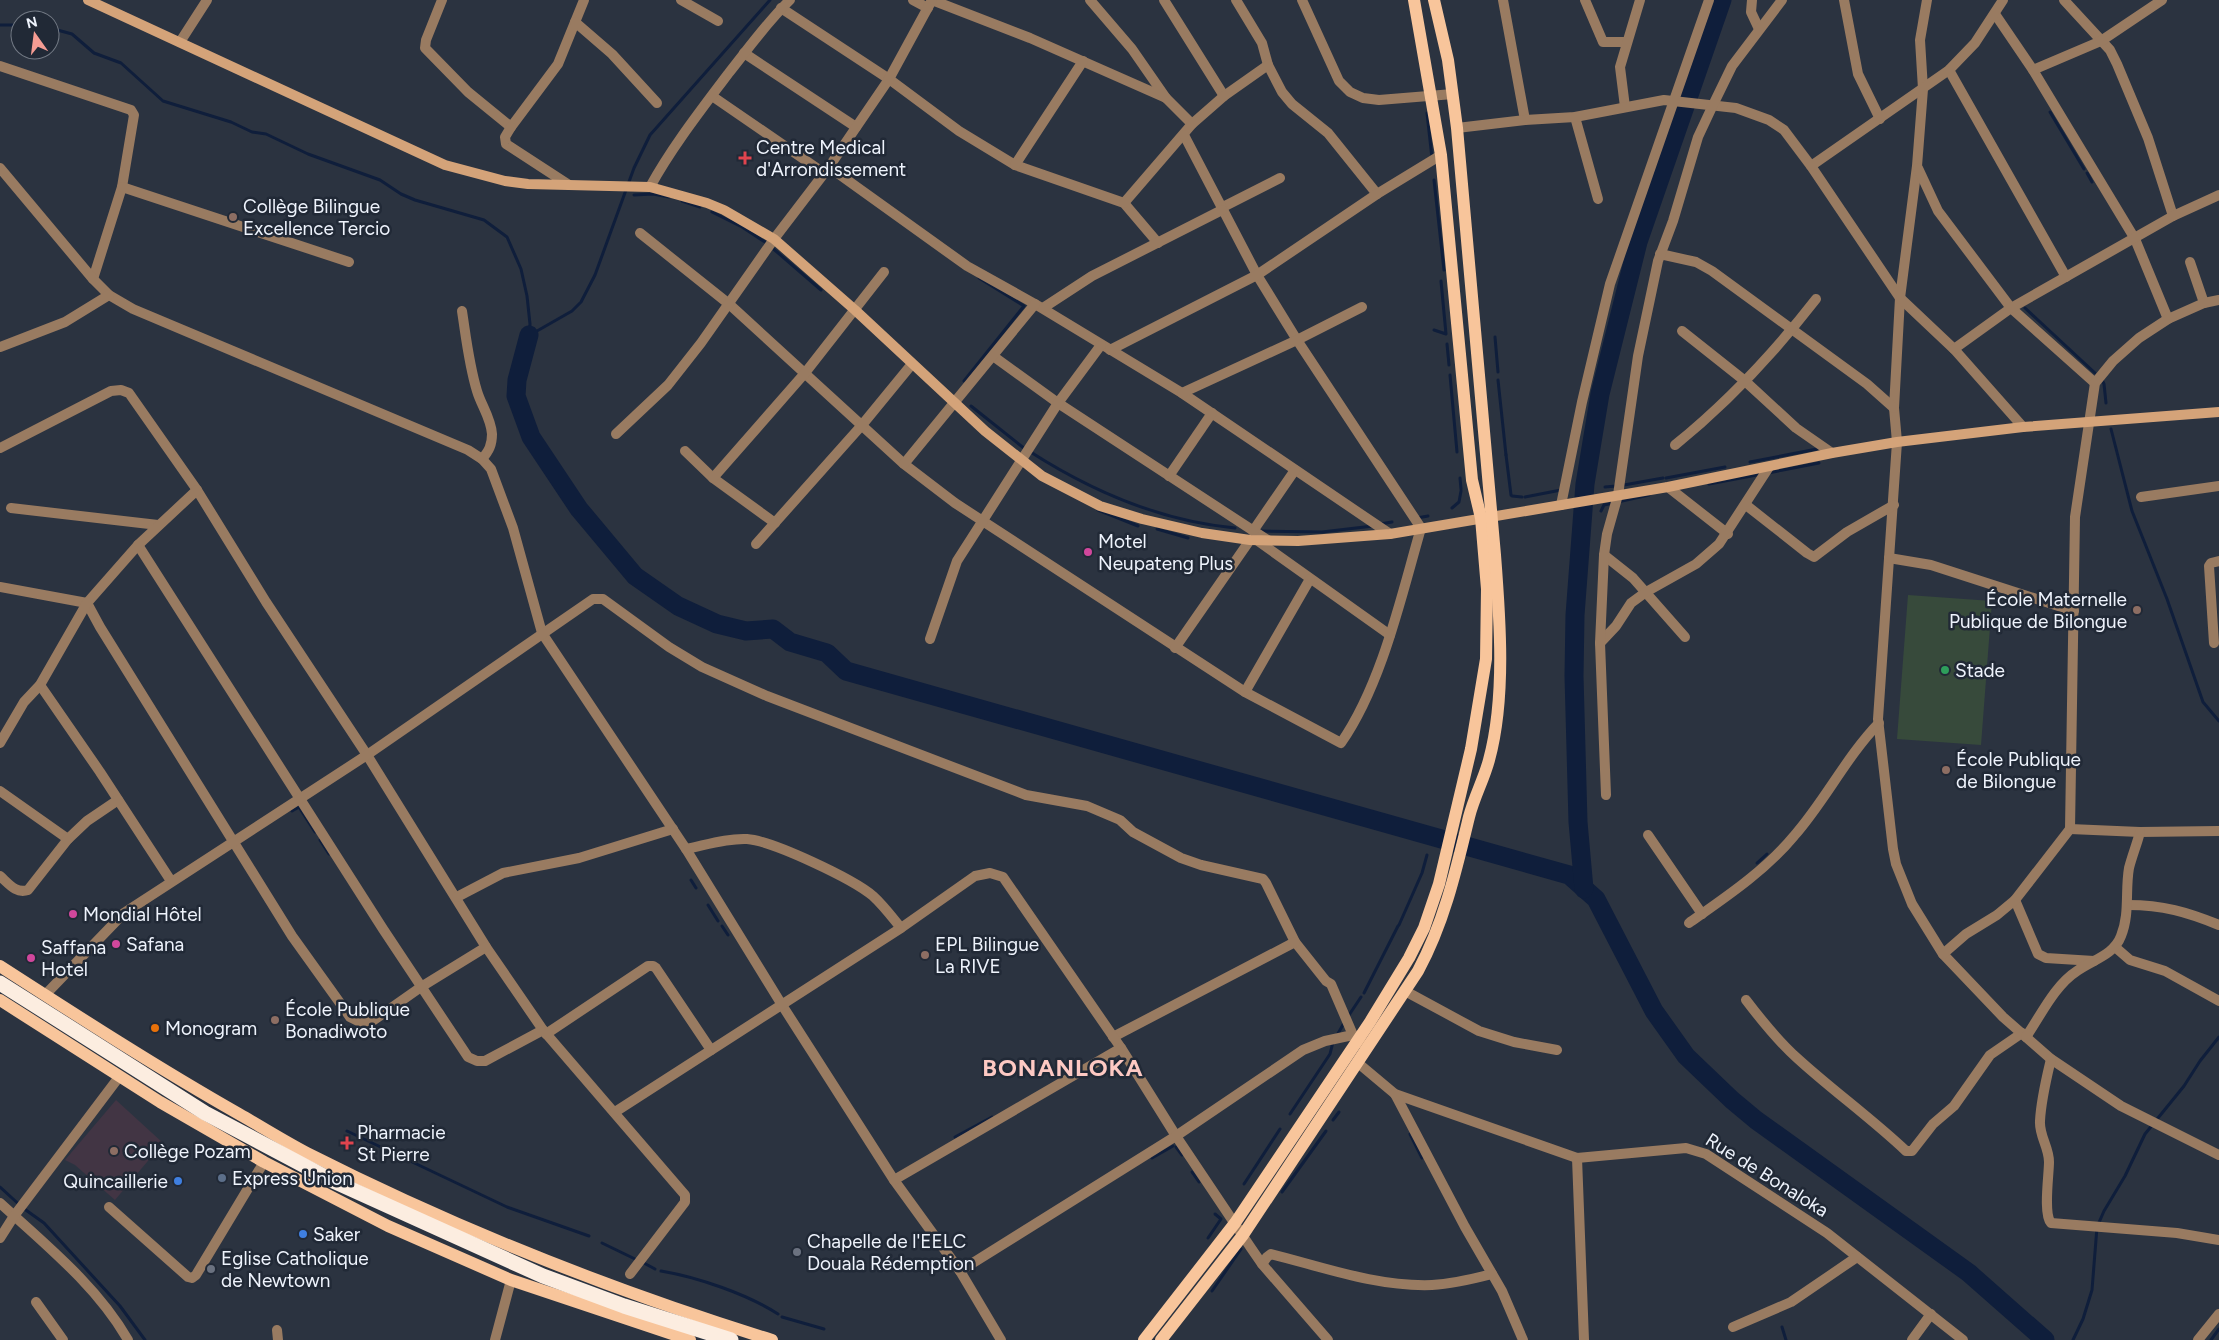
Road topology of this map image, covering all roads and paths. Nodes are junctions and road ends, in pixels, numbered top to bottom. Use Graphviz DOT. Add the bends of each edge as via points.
graph roads {
  1 [pos="88,0"];
  2 [pos="208,0"];
  3 [pos="442,0"];
  4 [pos="584,0"];
  5 [pos="682,0"];
  6 [pos="790,0"];
  7 [pos="913,0"];
  8 [pos="1090,0"];
  9 [pos="1164,0"];
  10 [pos="1236,0"];
  11 [pos="1302,0"];
  12 [pos="1414,0"];
  13 [pos="1434,0"];
  14 [pos="1503,0"];
  15 [pos="1585,0"];
  16 [pos="1640,0"];
  17 [pos="1709,0"];
  18 [pos="1752,0"];
  19 [pos="1782,0"];
  20 [pos="1844,0"];
  21 [pos="1927,0"];
  22 [pos="2003,0"];
  23 [pos="2064,0"];
  24 [pos="2162,0"];
  25 [pos="931,3"];
  26 [pos="781,8"];
  27 [pos="1995,14"];
  28 [pos="575,22"];
  29 [pos="718,22"];
  30 [pos="1759,29"];
  31 [pos="2101,41"];
  32 [pos="180,42"];
  33 [pos="1627,42"];
  34 [pos="744,53"];
  35 [pos="1082,61"];
  36 [pos="1268,65"];
  37 [pos="0,66"];
  38 [pos="1949,70"];
  39 [pos="2033,70"];
  40 [pos="889,79"];
  41 [pos="1923,89"];
  42 [pos="1432,94"];
  43 [pos="1453,94"];
  44 [pos="712,96"];
  45 [pos="1224,96"];
  46 [pos="1166,98"];
  47 [pos="1679,100"];
  48 [pos="657,103"];
  49 [pos="1708,105"];
  50 [pos="1625,108"];
  51 [pos="1575,118"];
  52 [pos="1525,120"];
  53 [pos="1880,120"];
  54 [pos="1192,124"];
  55 [pos="511,127"];
  56 [pos="856,127"];
  57 [pos="1457,128"];
  58 [pos="1184,135"];
  59 [pos="1441,155"];
  60 [pos="1015,165"];
  61 [pos="1811,166"];
  62 [pos="1917,166"];
  63 [pos="0,168"];
  64 [pos="827,170"];
  65 [pos="1280,178"];
  66 [pos="569,185"];
  67 [pos="122,187"];
  68 [pos="645,188"];
  69 [pos="1377,194"];
  70 [pos="2219,195"];
  71 [pos="1598,200"];
  72 [pos="1124,203"];
  73 [pos="1221,209"];
  74 [pos="2173,216"];
  75 [pos="640,233"];
  76 [pos="774,239"];
  77 [pos="2135,239"];
  78 [pos="1158,243"];
  79 [pos="1660,254"];
  80 [pos="349,262"];
  81 [pos="2190,262"];
  82 [pos="884,272"];
  83 [pos="1257,274"];
  84 [pos="2066,277"];
  85 [pos="93,279"];
  86 [pos="109,295"];
  87 [pos="1900,298"];
  88 [pos="1816,299"];
  89 [pos="2219,300"];
  90 [pos="2204,303"];
  91 [pos="729,304"];
  92 [pos="1039,306"];
  93 [pos="1362,307"];
  94 [pos="2011,308"];
  95 [pos="462,310"];
  96 [pos="855,310"];
  97 [pos="2168,319"];
  98 [pos="1792,330"];
  99 [pos="1682,331"];
  100 [pos="1297,340"];
  101 [pos="0,347"];
  102 [pos="1105,347"];
  103 [pos="1954,349"];
  104 [pos="993,356"];
  105 [pos="912,364"];
  106 [pos="805,373"];
  107 [pos="1746,381"];
  108 [pos="2095,383"];
  109 [pos="1182,393"];
  110 [pos="954,403"];
  111 [pos="1058,403"];
  112 [pos="1894,408"];
  113 [pos="2219,412"];
  114 [pos="1212,413"];
  115 [pos="2089,423"];
  116 [pos="862,425"];
  117 [pos="2023,427"];
  118 [pos="616,434"];
  119 [pos="1897,442"];
  120 [pos="1675,445"];
  121 [pos="0,448"];
  122 [pos="685,451"];
  123 [pos="1832,453"];
  124 [pos="482,459"];
  125 [pos="1021,459"];
  126 [pos="904,464"];
  127 [pos="1769,467"];
  128 [pos="1295,470"];
  129 [pos="1169,476"];
  130 [pos="713,478"];
  131 [pos="2219,486"];
  132 [pos="1668,487"];
  133 [pos="197,490"];
  134 [pos="1618,495"];
  135 [pos="2141,497"];
  136 [pos="1566,504"];
  137 [pos="1746,505"];
  138 [pos="1894,505"];
  139 [pos="11,508"];
  140 [pos="1486,517"];
  141 [pos="982,520"];
  142 [pos="775,523"];
  143 [pos="158,526"];
  144 [pos="1421,528"];
  145 [pos="1390,534"];
  146 [pos="1728,534"];
  147 [pos="1253,537"];
  148 [pos="756,544"];
  149 [pos="138,545"];
  150 [pos="1604,555"];
  151 [pos="1889,558"];
  152 [pos="2219,561"];
  153 [pos="1310,579"];
  154 [pos="0,587"];
  155 [pos="1646,592"];
  156 [pos="87,603"];
  157 [pos="2074,611"];
  158 [pos="542,633"];
  159 [pos="1390,635"];
  160 [pos="1685,637"];
  161 [pos="930,639"];
  162 [pos="1600,643"];
  163 [pos="2214,643"];
  164 [pos="1175,648"];
  165 [pos="40,685"];
  166 [pos="1245,692"];
  167 [pos="1878,723"];
  168 [pos="0,744"];
  169 [pos="366,755"];
  170 [pos="0,791"];
  171 [pos="1606,795"];
  172 [pos="301,798"];
  173 [pos="118,800"];
  174 [pos="673,829"];
  175 [pos="2070,830"];
  176 [pos="2219,831"];
  177 [pos="2140,832"];
  178 [pos="1648,835"];
  179 [pos="68,839"];
  180 [pos="234,840"];
  181 [pos="686,849"];
  182 [pos="0,876"];
  183 [pos="171,881"];
  184 [pos="457,897"];
  185 [pos="2015,900"];
  186 [pos="2128,905"];
  187 [pos="1702,914"];
  188 [pos="1689,923"];
  189 [pos="2219,925"];
  190 [pos="901,928"];
  191 [pos="1295,942"];
  192 [pos="486,947"];
  193 [pos="2115,947"];
  194 [pos="1943,954"];
  195 [pos="2094,961"];
  196 [pos="0,966"];
  197 [pos="0,983"];
  198 [pos="421,987"];
  199 [pos="1405,991"];
  200 [pos="45,995"];
  201 [pos="0,1000"];
  202 [pos="1746,1000"];
  203 [pos="2219,1001"];
  204 [pos="782,1005"];
  205 [pos="544,1032"];
  206 [pos="2024,1035"];
  207 [pos="1113,1037"];
  208 [pos="1359,1041"];
  209 [pos="1121,1048"];
  210 [pos="711,1050"];
  211 [pos="1557,1050"];
  212 [pos="2051,1059"];
  213 [pos="1358,1063"];
  214 [pos="119,1077"];
  215 [pos="1395,1094"];
  216 [pos="615,1112"];
  217 [pos="1176,1136"];
  218 [pos="2219,1155"];
  219 [pos="1577,1158"];
  220 [pos="264,1162"];
  221 [pos="894,1180"];
  222 [pos="0,1203"];
  223 [pos="109,1207"];
  224 [pos="15,1215"];
  225 [pos="1235,1223"];
  226 [pos="1243,1235"];
  227 [pos="0,1238"];
  228 [pos="2219,1240"];
  229 [pos="1857,1257"];
  230 [pos="1262,1264"];
  231 [pos="960,1271"];
  232 [pos="630,1274"];
  233 [pos="1492,1274"];
  234 [pos="511,1280"];
  235 [pos="36,1302"];
  236 [pos="1930,1314"];
  237 [pos="2219,1314"];
  238 [pos="1733,1327"];
  239 [pos="1153,1329"];
  240 [pos="63,1340"];
  241 [pos="128,1340"];
  242 [pos="496,1340"];
  243 [pos="690,1340"];
  244 [pos="731,1340"];
  245 [pos="772,1340"];
  246 [pos="1001,1340"];
  247 [pos="1135,1340"];
  248 [pos="1144,1340"];
  249 [pos="1161,1340"];
  250 [pos="1328,1340"];
  251 [pos="1523,1340"];
  252 [pos="1584,1340"];
  253 [pos="1912,1340"];
  254 [pos="1963,1340"];
  255 [pos="2198,1340"];
  1 -- 32 [label="main road"];
  2 -- 32 [label="street"];
  3 -- 55 [label="street" via="426,40 426,48 468,92"];
  4 -- 28 [label="street"];
  5 -- 29 [label="street"];
  6 -- 26 [label="street"];
  7 -- 25 [label="street"];
  8 -- 46 [label="street" via="1132,49"];
  9 -- 45 [label="street"];
  10 -- 36 [label="street" via="1262,43"];
  11 -- 42 [label="street" via="1339,81 1350,92 1379,100"];
  12 -- 42 [label="main road"];
  13 -- 43 [label="main road"];
  14 -- 52 [label="street"];
  15 -- 33 [label="street" via="1602,42"];
  16 -- 33 [label="street"];
  17 -- 47 [label="street"];
  18 -- 30 [label="street" via="1751,12"];
  19 -- 30 [label="street"];
  20 -- 53 [label="street" via="1858,74"];
  21 -- 41 [label="street" via="1920,40"];
  22 -- 27 [label="street"];
  23 -- 31 [label="street"];
  24 -- 31 [label="street"];
  25 -- 35 [label="street" via="1030,38"];
  25 -- 40 [label="street"];
  26 -- 34 [label="street"];
  26 -- 40 [label="street"];
  27 -- 38 [label="street" via="1975,43"];
  27 -- 39 [label="street"];
  28 -- 48 [label="street" via="612,54"];
  28 -- 55 [label="street" via="558,64"];
  30 -- 49 [label="street"];
  31 -- 39 [label="street"];
  31 -- 74 [label="street" via="2117,64 2135,104"];
  32 -- 66 [label="main road" via="445,165 505,181"];
  33 -- 50 [label="street" via="1620,67"];
  34 -- 44 [label="street"];
  34 -- 56 [label="street"];
  35 -- 46 [label="street"];
  35 -- 60 [label="street"];
  36 -- 45 [label="street"];
  36 -- 69 [label="street" via="1292,104 1328,132"];
  37 -- 67 [label="street" via="131,110 135,120"];
  38 -- 41 [label="street"];
  38 -- 84 [label="street"];
  39 -- 77 [label="street"];
  40 -- 56 [label="street"];
  40 -- 60 [label="street" via="959,131"];
  41 -- 53 [label="street"];
  41 -- 62 [label="street"];
  42 -- 43 [label="street"];
  42 -- 59 [label="main road"];
  43 -- 57 [label="main road"];
  44 -- 64 [label="street"];
  44 -- 68 [label="street"];
  45 -- 54 [label="street"];
  46 -- 54 [label="street"];
  47 -- 49 [label="street"];
  47 -- 50 [label="street"];
  47 -- 136 [label="street" via="1610,284 1582,402"];
  49 -- 61 [label="street" via="1752,112 1769,120 1784,130"];
  49 -- 79 [label="street"];
  50 -- 51 [label="street"];
  51 -- 52 [label="street"];
  51 -- 71 [label="street"];
  52 -- 57 [label="street"];
  53 -- 61 [label="street"];
  54 -- 58 [label="street"];
  55 -- 66 [label="street" via="505,137 506,144"];
  56 -- 64 [label="street"];
  57 -- 140 [label="main road"];
  58 -- 72 [label="street"];
  58 -- 73 [label="street"];
  59 -- 69 [label="street"];
  59 -- 140 [label="main road" via="1472,480"];
  60 -- 72 [label="street"];
  61 -- 87 [label="street"];
  62 -- 87 [label="street"];
  62 -- 94 [label="street" via="1938,211"];
  63 -- 85 [label="street"];
  64 -- 76 [label="street"];
  64 -- 92 [label="street" via="968,266"];
  65 -- 73 [label="street"];
  66 -- 68 [label="main road"];
  67 -- 80 [label="street"];
  67 -- 85 [label="street"];
  68 -- 76 [label="main road" via="707,203"];
  69 -- 83 [label="street"];
  70 -- 74 [label="street"];
  72 -- 78 [label="street"];
  73 -- 78 [label="street"];
  73 -- 83 [label="street"];
  74 -- 77 [label="street"];
  75 -- 91 [label="street"];
  76 -- 91 [label="street"];
  76 -- 96 [label="main road"];
  77 -- 84 [label="street"];
  77 -- 97 [label="street"];
  78 -- 92 [label="street"];
  79 -- 98 [label="street" via="1704,266"];
  79 -- 134 [label="street" via="1638,356"];
  81 -- 90 [label="street"];
  82 -- 96 [label="street"];
  83 -- 100 [label="street"];
  83 -- 102 [label="street"];
  84 -- 94 [label="street"];
  85 -- 86 [label="street"];
  86 -- 101 [label="street" via="65,322"];
  86 -- 124 [label="street" via="134,310 386,414"];
  87 -- 103 [label="street"];
  87 -- 112 [label="street"];
  88 -- 98 [label="street"];
  89 -- 90 [label="street"];
  90 -- 97 [label="street"];
  91 -- 106 [label="street"];
  91 -- 118 [label="street" via="668,385"];
  92 -- 102 [label="street"];
  92 -- 104 [label="street"];
  93 -- 100 [label="street"];
  94 -- 103 [label="street"];
  94 -- 108 [label="street"];
  95 -- 124 [label="street" via="477,392 492,434 490,448"];
  96 -- 105 [label="main road"];
  96 -- 106 [label="street"];
  97 -- 108 [label="street" via="2113,360"];
  98 -- 107 [label="street"];
  98 -- 112 [label="street" via="1867,384"];
  99 -- 107 [label="street"];
  100 -- 109 [label="street"];
  100 -- 144 [label="street"];
  102 -- 109 [label="street"];
  102 -- 111 [label="street"];
  103 -- 117 [label="street"];
  104 -- 110 [label="street"];
  104 -- 111 [label="street"];
  105 -- 110 [label="main road"];
  105 -- 116 [label="street"];
  106 -- 116 [label="street"];
  106 -- 130 [label="street"];
  107 -- 120 [label="street"];
  107 -- 123 [label="street" via="1796,428"];
  108 -- 115 [label="street"];
  109 -- 114 [label="street"];
  110 -- 125 [label="main road"];
  110 -- 126 [label="street"];
  111 -- 125 [label="street"];
  111 -- 129 [label="street"];
  112 -- 119 [label="street"];
  113 -- 115 [label="main road"];
  114 -- 128 [label="street"];
  114 -- 129 [label="street"];
  115 -- 117 [label="main road"];
  115 -- 157 [label="street" via="2075,517"];
  116 -- 126 [label="street"];
  116 -- 142 [label="street"];
  117 -- 119 [label="main road"];
  119 -- 123 [label="main road"];
  119 -- 138 [label="street"];
  121 -- 133 [label="street" via="111,391 121,390 129,393"];
  122 -- 130 [label="street"];
  123 -- 127 [label="main road"];
  124 -- 158 [label="street" via="491,469 513,528"];
  125 -- 141 [label="street"];
  125 -- 147 [label="main road" via="1059,486 1100,506 1167,526"];
  126 -- 141 [label="street" via="954,503"];
  127 -- 132 [label="main road"];
  127 -- 137 [label="street"];
  128 -- 145 [label="street"];
  128 -- 147 [label="street"];
  129 -- 147 [label="street"];
  130 -- 142 [label="street"];
  131 -- 135 [label="street"];
  132 -- 134 [label="main road"];
  132 -- 146 [label="street"];
  133 -- 143 [label="street"];
  133 -- 169 [label="street"];
  134 -- 136 [label="main road"];
  134 -- 150 [label="street"];
  136 -- 140 [label="main road"];
  137 -- 138 [label="street" via="1814,557 1847,532"];
  137 -- 146 [label="street"];
  138 -- 151 [label="street"];
  139 -- 143 [label="street"];
  140 -- 144 [label="main road"];
  140 -- 199 [label="main road" via="1500,626 1498,704 1489,759 1472,805 1438,932"];
  140 -- 208 [label="main road" via="1486,659 1471,749 1442,870 1424,928"];
  141 -- 161 [label="street" via="952,572"];
  141 -- 164 [label="street"];
  142 -- 148 [label="street"];
  143 -- 149 [label="street"];
  144 -- 145 [label="main road"];
  144 -- 159 [label="street"];
  145 -- 147 [label="main road" via="1269,541"];
  146 -- 155 [label="street" via="1696,564"];
  147 -- 153 [label="street"];
  147 -- 164 [label="street"];
  149 -- 156 [label="street"];
  149 -- 172 [label="street"];
  150 -- 155 [label="street"];
  150 -- 162 [label="street"];
  151 -- 157 [label="street" via="1931,565"];
  151 -- 167 [label="street"];
  152 -- 163 [label="street" via="2209,566"];
  153 -- 159 [label="street"];
  153 -- 166 [label="street"];
  154 -- 156 [label="street"];
  155 -- 160 [label="street"];
  155 -- 162 [label="street" via="1631,603"];
  156 -- 165 [label="street"];
  156 -- 180 [label="street"];
  157 -- 175 [label="street"];
  158 -- 169 [label="street"];
  158 -- 174 [label="street"];
  158 -- 191 [label="street" via="593,599 603,599 702,667 768,696 1018,792 1086,806 1120,820 1133,832 1181,858 1263,879"];
  159 -- 166 [label="street" via="1370,689 1341,743"];
  162 -- 171 [label="street"];
  164 -- 166 [label="street"];
  165 -- 168 [label="street" via="24,702"];
  165 -- 173 [label="street"];
  167 -- 187 [label="street" via="1818,807 1779,854"];
  167 -- 194 [label="street" via="1896,864 1916,911"];
  169 -- 172 [label="street"];
  169 -- 184 [label="street"];
  170 -- 179 [label="street"];
  172 -- 180 [label="street"];
  172 -- 198 [label="street"];
  173 -- 179 [label="street"];
  173 -- 183 [label="street"];
  174 -- 181 [label="street"];
  174 -- 184 [label="street" via="579,858 502,873"];
  175 -- 177 [label="street"];
  175 -- 185 [label="street"];
  176 -- 177 [label="street"];
  177 -- 186 [label="street" via="2129,868"];
  178 -- 187 [label="street"];
  179 -- 182 [label="street" via="28,890 16,890"];
  180 -- 183 [label="street"];
  180 -- 198 [label="street" via="292,936 350,1017 362,1023 374,1020"];
  181 -- 190 [label="street" via="731,840 748,839 766,844 818,865 863,890 877,900"];
  181 -- 204 [label="street"];
  183 -- 200 [label="street" via="124,913"];
  184 -- 192 [label="street"];
  185 -- 194 [label="street"];
  185 -- 195 [label="street" via="2038,954 2046,958"];
  186 -- 189 [label="street" via="2154,905 2178,910"];
  186 -- 193 [label="street" via="2121,937"];
  187 -- 188 [label="street"];
  190 -- 204 [label="street"];
  190 -- 207 [label="street" via="975,876 990,873 1003,877"];
  191 -- 207 [label="street"];
  191 -- 208 [label="street" via="1326,981 1332,984"];
  192 -- 198 [label="street"];
  192 -- 205 [label="street"];
  193 -- 195 [label="street"];
  193 -- 203 [label="street" via="2130,960 2165,971"];
  194 -- 206 [label="street" via="2003,1018"];
  195 -- 206 [label="street" via="2074,972"];
  196 -- 200 [label="main road"];
  197 -- 244 [label="highway" via="205,1114 333,1181 543,1276"];
  198 -- 205 [label="street" via="468,1057 477,1061"];
  199 -- 208 [label="main road"];
  199 -- 211 [label="street" via="1487,1034"];
  200 -- 245 [label="main road" via="199,1092 305,1152 393,1194 545,1262 662,1306"];
  201 -- 214 [label="main road"];
  202 -- 206 [label="street" via="1797,1058 1906,1151 1912,1151 1933,1124 1954,1106 1990,1054"];
  204 -- 210 [label="street"];
  204 -- 221 [label="street"];
  205 -- 210 [label="street" via="648,966 653,966"];
  205 -- 216 [label="street"];
  206 -- 212 [label="street"];
  207 -- 209 [label="street"];
  208 -- 213 [label="main road"];
  208 -- 217 [label="street" via="1325,1041 1304,1050"];
  208 -- 225 [label="main road"];
  209 -- 217 [label="street"];
  209 -- 221 [label="street"];
  210 -- 216 [label="street"];
  212 -- 218 [label="street" via="2121,1106"];
  212 -- 228 [label="street" via="2040,1122 2041,1138 2049,1160 2048,1220 2051,1223 2177,1233"];
  213 -- 215 [label="street, Rue de Bonaloka"];
  213 -- 226 [label="main road"];
  214 -- 220 [label="main road"];
  214 -- 224 [label="street"];
  215 -- 219 [label="street, Rue de Bonaloka"];
  215 -- 233 [label="street"];
  216 -- 232 [label="street" via="686,1198"];
  217 -- 225 [label="street"];
  217 -- 231 [label="street"];
  219 -- 229 [label="street, Rue de Bonaloka" via="1686,1148 1697,1150 1827,1233"];
  219 -- 252 [label="street"];
  220 -- 223 [label="street" via="192,1278"];
  220 -- 234 [label="main road" via="388,1226"];
  221 -- 231 [label="street"];
  222 -- 224 [label="street"];
  224 -- 227 [label="street"];
  224 -- 241 [label="street" via="78,1275"];
  225 -- 226 [label="street"];
  225 -- 239 [label="main road"];
  226 -- 230 [label="street"];
  226 -- 249 [label="main road"];
  229 -- 236 [label="street, Rue de Bonaloka"];
  229 -- 238 [label="street" via="1791,1302"];
  230 -- 233 [label="street" via="1271,1254 1403,1285 1433,1285"];
  230 -- 250 [label="street"];
  231 -- 246 [label="street"];
  233 -- 251 [label="street"];
  234 -- 242 [label="street"];
  234 -- 243 [label="main road"];
  235 -- 240 [label="street"];
  236 -- 253 [label="street"];
  236 -- 254 [label="street, Rue de Bonaloka"];
  237 -- 255 [label="street"];
  239 -- 247 [label="main road"];
  239 -- 248 [label="main road"];
}
